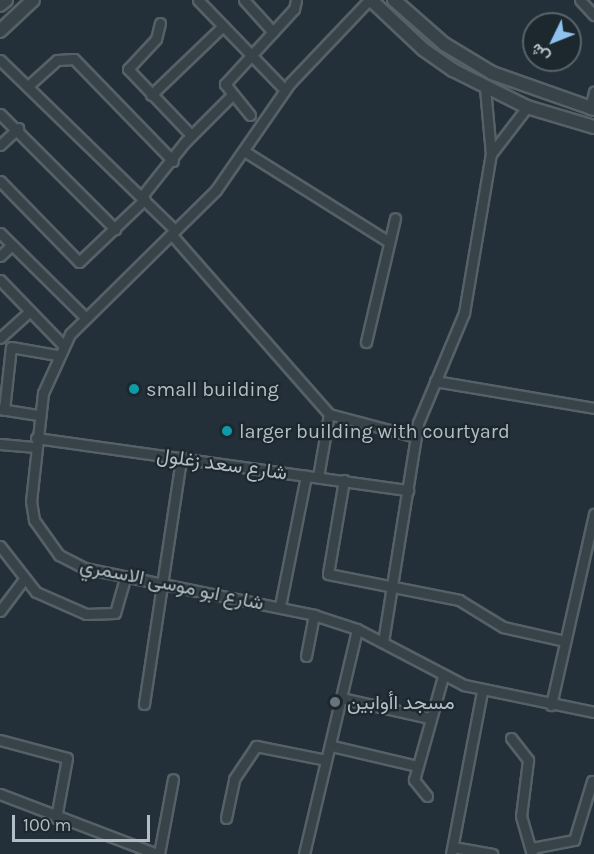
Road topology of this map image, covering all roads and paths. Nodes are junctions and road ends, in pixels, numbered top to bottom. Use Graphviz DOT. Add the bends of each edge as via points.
graph roads {
  1 [pos="6,0"];
  2 [pos="33,0"];
  3 [pos="198,0"];
  4 [pos="244,0"];
  5 [pos="296,0"];
  6 [pos="370,0"];
  7 [pos="394,0"];
  8 [pos="580,0"];
  9 [pos="0,5"];
  10 [pos="594,15"];
  11 [pos="160,23"];
  12 [pos="223,26"];
  13 [pos="0,31"];
  14 [pos="273,32"];
  15 [pos="252,56"];
  16 [pos="0,60"];
  17 [pos="28,86"];
  18 [pos="485,88"];
  19 [pos="285,90"];
  20 [pos="594,91"];
  21 [pos="151,95"];
  22 [pos="231,96"];
  23 [pos="575,105"];
  24 [pos="527,107"];
  25 [pos="592,109"];
  26 [pos="0,114"];
  27 [pos="250,115"];
  28 [pos="571,121"];
  29 [pos="594,127"];
  30 [pos="18,128"];
  31 [pos="191,135"];
  32 [pos="0,145"];
  33 [pos="244,151"];
  34 [pos="491,154"];
  35 [pos="173,161"];
  36 [pos="0,181"];
  37 [pos="143,198"];
  38 [pos="395,218"];
  39 [pos="115,230"];
  40 [pos="173,232"];
  41 [pos="0,233"];
  42 [pos="389,242"];
  43 [pos="12,245"];
  44 [pos="0,256"];
  45 [pos="0,280"];
  46 [pos="30,310"];
  47 [pos="84,316"];
  48 [pos="0,338"];
  49 [pos="366,342"];
  50 [pos="63,345"];
  51 [pos="4,351"];
  52 [pos="57,356"];
  53 [pos="3,370"];
  54 [pos="435,381"];
  55 [pos="594,408"];
  56 [pos="2,410"];
  57 [pos="329,414"];
  58 [pos="39,415"];
  59 [pos="416,437"];
  60 [pos="36,442"];
  61 [pos="0,444"];
  62 [pos="181,458"];
  63 [pos="306,476"];
  64 [pos="318,477"];
  65 [pos="344,480"];
  66 [pos="408,490"];
  67 [pos="594,514"];
  68 [pos="0,546"];
  69 [pos="125,578"];
  70 [pos="23,580"];
  71 [pos="164,585"];
  72 [pos="392,586"];
  73 [pos="280,606"];
  74 [pos="0,611"];
  75 [pos="314,615"];
  76 [pos="357,629"];
  77 [pos="383,642"];
  78 [pos="566,642"];
  79 [pos="306,656"];
  80 [pos="443,676"];
  81 [pos="482,691"];
  82 [pos="341,698"];
  83 [pos="144,704"];
  84 [pos="551,705"];
  85 [pos="594,712"];
  86 [pos="430,718"];
  87 [pos="511,738"];
  88 [pos="0,740"];
  89 [pos="333,746"];
  90 [pos="326,760"];
  91 [pos="417,766"];
  92 [pos="173,779"];
  93 [pos="592,781"];
  94 [pos="0,794"];
  95 [pos="427,796"];
  96 [pos="56,818"];
  97 [pos="226,818"];
  98 [pos="452,850"];
  99 [pos="532,851"];
  100 [pos="158,854"];
  101 [pos="304,854"];
  102 [pos="492,854"];
  1 -- 9 [label="street"];
  2 -- 13 [label="street"];
  3 -- 12 [label="street"];
  4 -- 14 [label="street"];
  5 -- 14 [label="street"];
  6 -- 18 [label="street" via="423,50"];
  6 -- 19 [label="street, شارع ابو موسى الاسمري"];
  7 -- 23 [label="street" via="467,59"];
  8 -- 10 [label="street"];
  11 -- 21 [label="street" via="156,39 128,66"];
  12 -- 15 [label="street"];
  12 -- 21 [label="street"];
  14 -- 15 [label="street"];
  15 -- 19 [label="street"];
  15 -- 22 [label="street" via="225,84"];
  16 -- 17 [label="street"];
  17 -- 35 [label="street" via="57,60 74,59"];
  17 -- 37 [label="street"];
  18 -- 24 [label="street"];
  18 -- 34 [label="street"];
  19 -- 33 [label="street, شارع ابو موسى الاسمري"];
  20 -- 25 [label="street"];
  21 -- 31 [label="street"];
  22 -- 27 [label="street"];
  22 -- 31 [label="street"];
  23 -- 25 [label="street"];
  23 -- 28 [label="street"];
  24 -- 28 [label="street"];
  24 -- 34 [label="street"];
  26 -- 30 [label="street"];
  28 -- 29 [label="street"];
  30 -- 32 [label="street"];
  30 -- 39 [label="street"];
  31 -- 35 [label="street"];
  33 -- 40 [label="street, شارع ابو موسى الاسمري"];
  33 -- 42 [label="street"];
  34 -- 54 [label="street" via="464,313"];
  35 -- 37 [label="street"];
  36 -- 39 [label="street" via="80,262"];
  37 -- 39 [label="street"];
  37 -- 40 [label="street"];
  38 -- 42 [label="street"];
  40 -- 47 [label="street, شارع ابو موسى الاسمري"];
  40 -- 57 [label="street"];
  41 -- 43 [label="street"];
  42 -- 49 [label="street"];
  43 -- 44 [label="street"];
  43 -- 47 [label="street"];
  45 -- 46 [label="street"];
  46 -- 48 [label="street"];
  46 -- 50 [label="street"];
  47 -- 50 [label="street, شارع ابو موسى الاسمري"];
  50 -- 52 [label="street, شارع ابو موسى الاسمري"];
  51 -- 52 [label="street" via="18,344"];
  51 -- 53 [label="street"];
  52 -- 58 [label="street, شارع ابو موسى الاسمري"];
  53 -- 56 [label="street"];
  54 -- 55 [label="street"];
  54 -- 59 [label="street"];
  56 -- 58 [label="street"];
  57 -- 59 [label="street"];
  57 -- 64 [label="street"];
  58 -- 60 [label="street, شارع ابو موسى الاسمري"];
  59 -- 66 [label="street"];
  60 -- 61 [label="street, شارع سعد زغلول"];
  60 -- 62 [label="street, شارع سعد زغلول"];
  60 -- 69 [label="street, شارع ابو موسى الاسمري" via="31,506 44,539 71,563"];
  62 -- 63 [label="street, شارع سعد زغلول"];
  62 -- 71 [label="street"];
  63 -- 64 [label="street, شارع سعد زغلول"];
  63 -- 73 [label="street"];
  64 -- 65 [label="street, شارع سعد زغلول"];
  65 -- 66 [label="street, شارع سعد زغلول"];
  65 -- 72 [label="street" via="326,571"];
  66 -- 72 [label="street"];
  67 -- 78 [label="street"];
  68 -- 70 [label="street"];
  69 -- 70 [label="street" via="119,606 110,616 61,606"];
  69 -- 71 [label="street, شارع ابو موسى الاسمري"];
  70 -- 74 [label="street"];
  71 -- 73 [label="street, شارع ابو موسى الاسمري"];
  71 -- 83 [label="street"];
  72 -- 77 [label="street"];
  72 -- 78 [label="street" via="459,600 503,627"];
  73 -- 75 [label="street, شارع ابو موسى الاسمري"];
  75 -- 76 [label="street, شارع ابو موسى الاسمري"];
  75 -- 79 [label="street"];
  76 -- 77 [label="street, شارع ابو موسى الاسمري"];
  76 -- 82 [label="street"];
  77 -- 80 [label="street, شارع ابو موسى الاسمري"];
  78 -- 84 [label="street"];
  80 -- 81 [label="street, شارع ابو موسى الاسمري"];
  80 -- 86 [label="street"];
  81 -- 84 [label="street, شارع ابو موسى الاسمري"];
  81 -- 98 [label="street"];
  82 -- 86 [label="street"];
  82 -- 89 [label="street"];
  84 -- 85 [label="street, شارع ابو موسى الاسمري"];
  86 -- 91 [label="street"];
  87 -- 99 [label="street" via="528,760 521,816"];
  88 -- 96 [label="street" via="67,758"];
  89 -- 90 [label="street"];
  89 -- 91 [label="street"];
  90 -- 97 [label="street" via="256,746 237,773"];
  90 -- 101 [label="street"];
  91 -- 95 [label="street" via="415,785"];
  92 -- 100 [label="street"];
  93 -- 99 [label="street" via="574,840"];
  94 -- 96 [label="street"];
  96 -- 100 [label="street"];
  98 -- 102 [label="street"];
}
